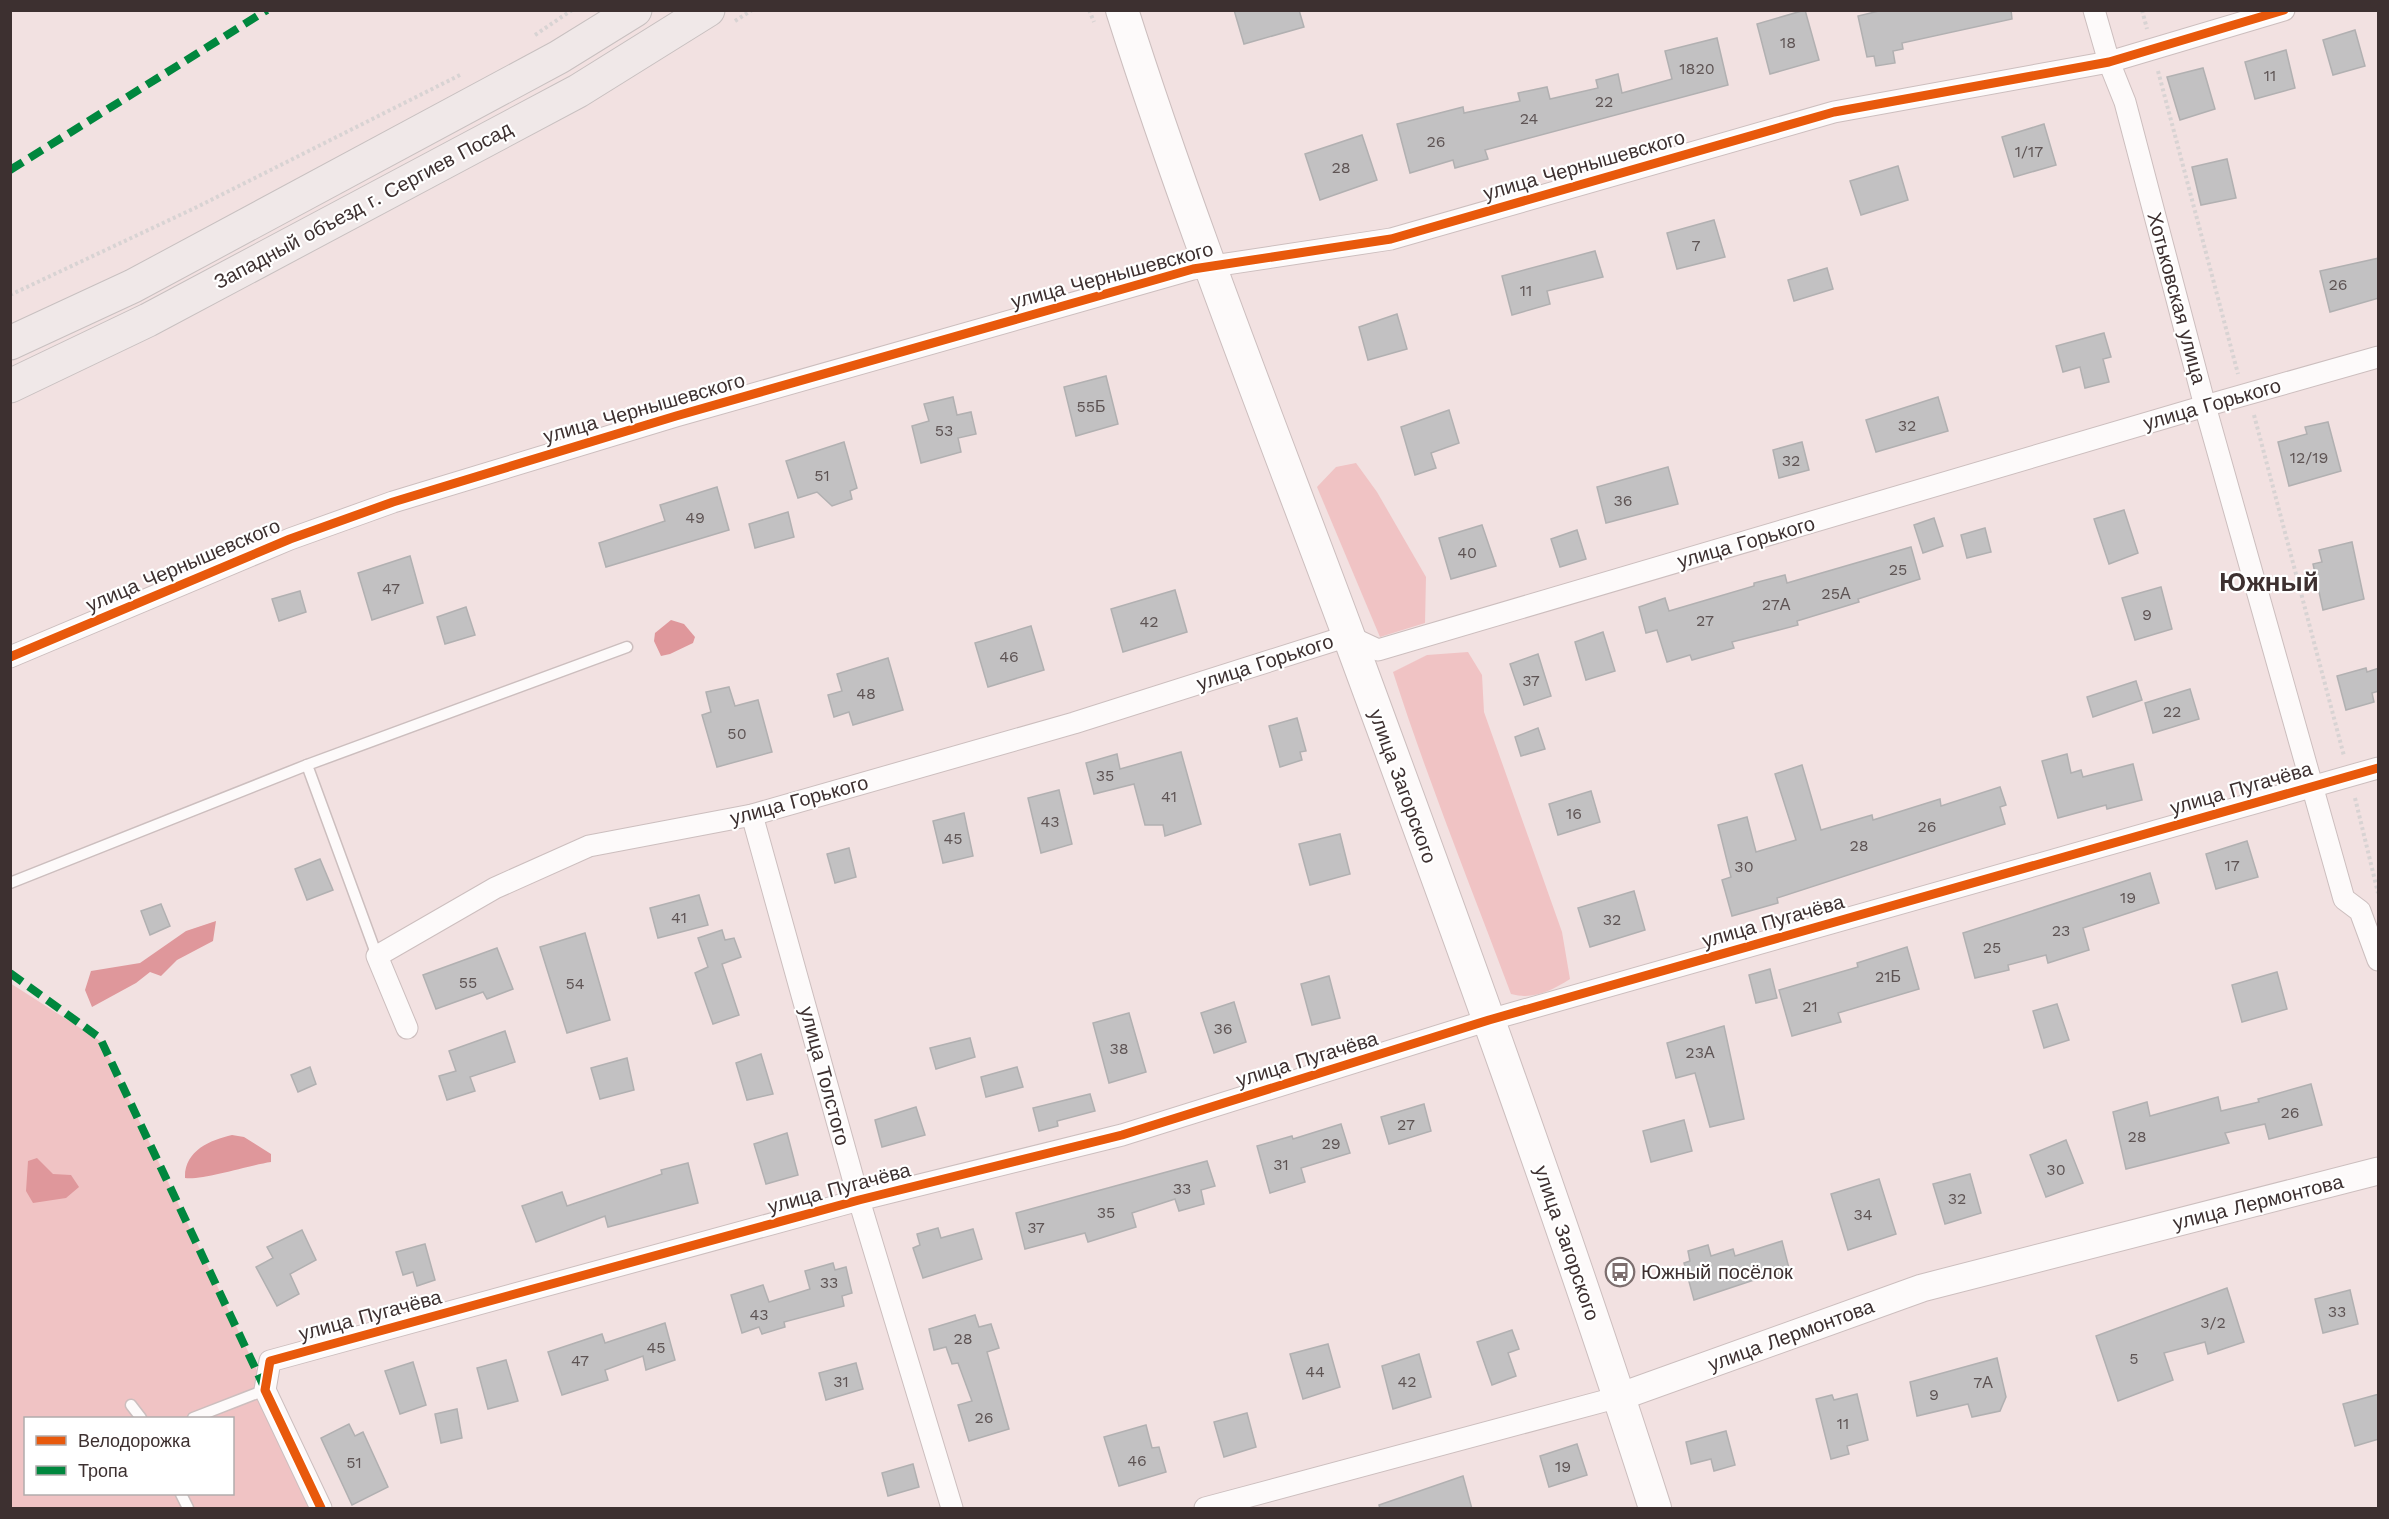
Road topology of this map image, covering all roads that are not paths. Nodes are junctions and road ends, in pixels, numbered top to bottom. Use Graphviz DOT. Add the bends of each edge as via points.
graph roads {
  1 [pos="635,10"];
  2 [pos="708,10"];
  3 [pos="1112,10"];
  4 [pos="1122,10"];
  5 [pos="2094,10"];
  6 [pos="2284,10"];
  7 [pos="2109,62"];
  8 [pos="1140,67"];
  9 [pos="1210,266"];
  10 [pos="10,343"];
  11 [pos="2379,357"];
  12 [pos="10,386"];
  13 [pos="2205,406"];
  14 [pos="1348,636"];
  15 [pos="627,647"];
  16 [pos="10,657"];
  17 [pos="307,765"];
  18 [pos="2379,768"];
  19 [pos="2311,787"];
  20 [pos="752,815"];
  21 [pos="10,883"];
  22 [pos="377,956"];
  23 [pos="2379,960"];
  24 [pos="1489,1020"];
  25 [pos="407,1028"];
  26 [pos="2379,1171"];
  27 [pos="859,1200"];
  28 [pos="265,1390"];
  29 [pos="1619,1397"];
  30 [pos="131,1405"];
  31 [pos="140,1417"];
  32 [pos="198,1417"];
  33 [pos="181,1495"];
  34 [pos="188,1509"];
  35 [pos="321,1509"];
  36 [pos="952,1509"];
  37 [pos="1205,1509"];
  38 [pos="1655,1509"];
  1 -- 10 [label="main road, Западный объезд г. Сергиев Посад" via="559,57 133,286"];
  2 -- 12 [label="main road, Западный объезд г. Сергиев Посад" via="568,96 148,320"];
  3 -- 8 [label="main road"];
  4 -- 8 [label="main road"];
  5 -- 7 [label="street, Хотьковская улица"];
  6 -- 7 [label="street, улица Чернышевского"];
  7 -- 9 [label="street, улица Чернышевского" via="1834,112 1392,239"];
  7 -- 13 [label="street, Хотьковская улица" via="2125,102"];
  8 -- 9 [label="main road, улица Загорского"];
  9 -- 14 [label="main road, улица Загорского"];
  9 -- 16 [label="street, улица Чернышевского" via="676,416 393,502 290,539"];
  11 -- 13 [label="street, улица Горького"];
  13 -- 14 [label="street, улица Горького" via="1378,650"];
  13 -- 19 [label="street, Хотьковская улица"];
  14 -- 20 [label="street, улица Горького" via="1074,723"];
  14 -- 24 [label="main road, улица Загорского"];
  15 -- 17 [label="lane"];
  17 -- 21 [label="lane"];
  17 -- 22 [label="lane"];
  18 -- 19 [label="street, улица Пугачёва"];
  19 -- 23 [label="street, Хотьковская улица" via="2344,898 2360,911"];
  19 -- 24 [label="street, улица Пугачёва"];
  20 -- 22 [label="street, улица Горького" via="589,846 495,888"];
  20 -- 27 [label="street, улица Толстого"];
  22 -- 25 [label="street"];
  24 -- 27 [label="street, улица Пугачёва" via="1122,1135"];
  24 -- 29 [label="main road, улица Загорского"];
  26 -- 29 [label="street, улица Лермонтова" via="1922,1288"];
  27 -- 28 [label="street, улица Пугачёва" via="270,1361"];
  27 -- 36 [label="street, улица Толстого"];
  28 -- 32 [label="lane"];
  28 -- 35 [label="street"];
  29 -- 37 [label="street, улица Лермонтова"];
  29 -- 38 [label="main road, улица Загорского"];
  30 -- 31 [label="lane"];
  33 -- 34 [label="lane"];
}
